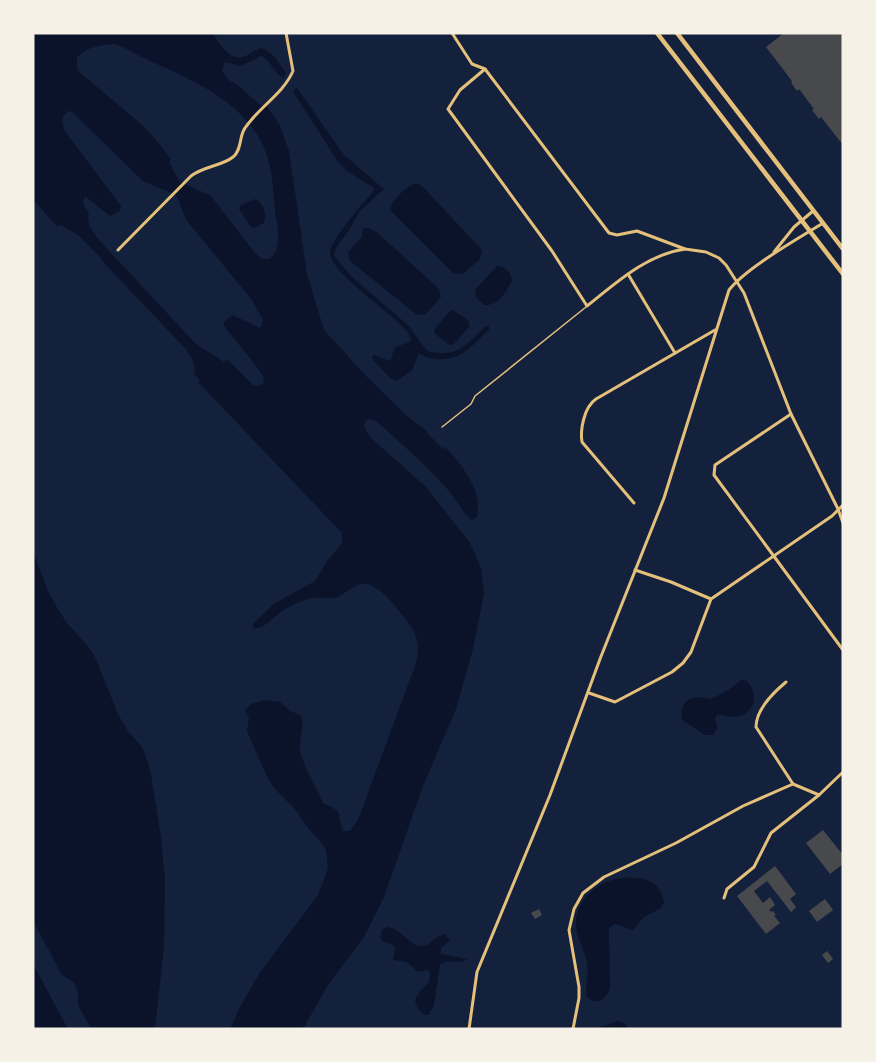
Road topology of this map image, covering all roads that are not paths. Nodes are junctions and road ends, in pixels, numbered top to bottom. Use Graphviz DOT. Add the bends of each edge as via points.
graph roads {
  1 [pos="286,33"];
  2 [pos="452,33"];
  3 [pos="657,33"];
  4 [pos="676,33"];
  5 [pos="485,69"];
  6 [pos="814,211"];
  7 [pos="802,220"];
  8 [pos="823,223"];
  9 [pos="810,231"];
  10 [pos="685,249"];
  11 [pos="843,249"];
  12 [pos="118,250"];
  13 [pos="771,256"];
  14 [pos="628,274"];
  15 [pos="843,274"];
  16 [pos="738,281"];
  17 [pos="587,306"];
  18 [pos="717,329"];
  19 [pos="675,353"];
  20 [pos="791,414"];
  21 [pos="442,427"];
  22 [pos="634,503"];
  23 [pos="843,506"];
  24 [pos="838,509"];
  25 [pos="843,523"];
  26 [pos="772,556"];
  27 [pos="635,570"];
  28 [pos="711,599"];
  29 [pos="843,650"];
  30 [pos="786,682"];
  31 [pos="589,693"];
  32 [pos="843,772"];
  33 [pos="793,784"];
  34 [pos="819,795"];
  35 [pos="724,898"];
  36 [pos="470,1029"];
  37 [pos="573,1029"];
  1 -- 12 [label="street" via="293,71 245,127 234,156 185,181"];
  2 -- 5 [label="street" via="472,64"];
  3 -- 7 [label="main road"];
  4 -- 6 [label="main road"];
  5 -- 10 [label="street" via="609,233 637,231"];
  5 -- 17 [label="street" via="460,90 448,109 552,251"];
  6 -- 7 [label="street"];
  6 -- 8 [label="main road"];
  7 -- 9 [label="main road"];
  7 -- 13 [label="street"];
  8 -- 9 [label="street"];
  8 -- 11 [label="main road"];
  9 -- 13 [label="street"];
  9 -- 15 [label="main road"];
  10 -- 14 [label="street" via="659,256"];
  10 -- 16 [label="street" via="718,258"];
  13 -- 16 [label="street"];
  14 -- 17 [label="street"];
  14 -- 19 [label="street"];
  16 -- 18 [label="street" via="729,290"];
  16 -- 20 [label="street"];
  17 -- 21 [label="lane"];
  18 -- 19 [label="street"];
  18 -- 27 [label="street" via="664,498"];
  19 -- 22 [label="street" via="596,399 588,407 582,428 582,442"];
  20 -- 24 [label="street"];
  20 -- 26 [label="street" via="713,470"];
  23 -- 24 [label="street"];
  24 -- 25 [label="street"];
  24 -- 26 [label="street"];
  26 -- 28 [label="street"];
  26 -- 29 [label="street"];
  27 -- 28 [label="street"];
  27 -- 31 [label="street"];
  28 -- 31 [label="street" via="689,655 680,666 615,702"];
  30 -- 33 [label="street" via="756,719 756,727"];
  31 -- 36 [label="street" via="483,956"];
  32 -- 34 [label="street"];
  33 -- 34 [label="street"];
  33 -- 37 [label="street" via="610,874 583,893 569,930 579,978"];
  34 -- 35 [label="street" via="771,833 754,867 727,890"];
}
